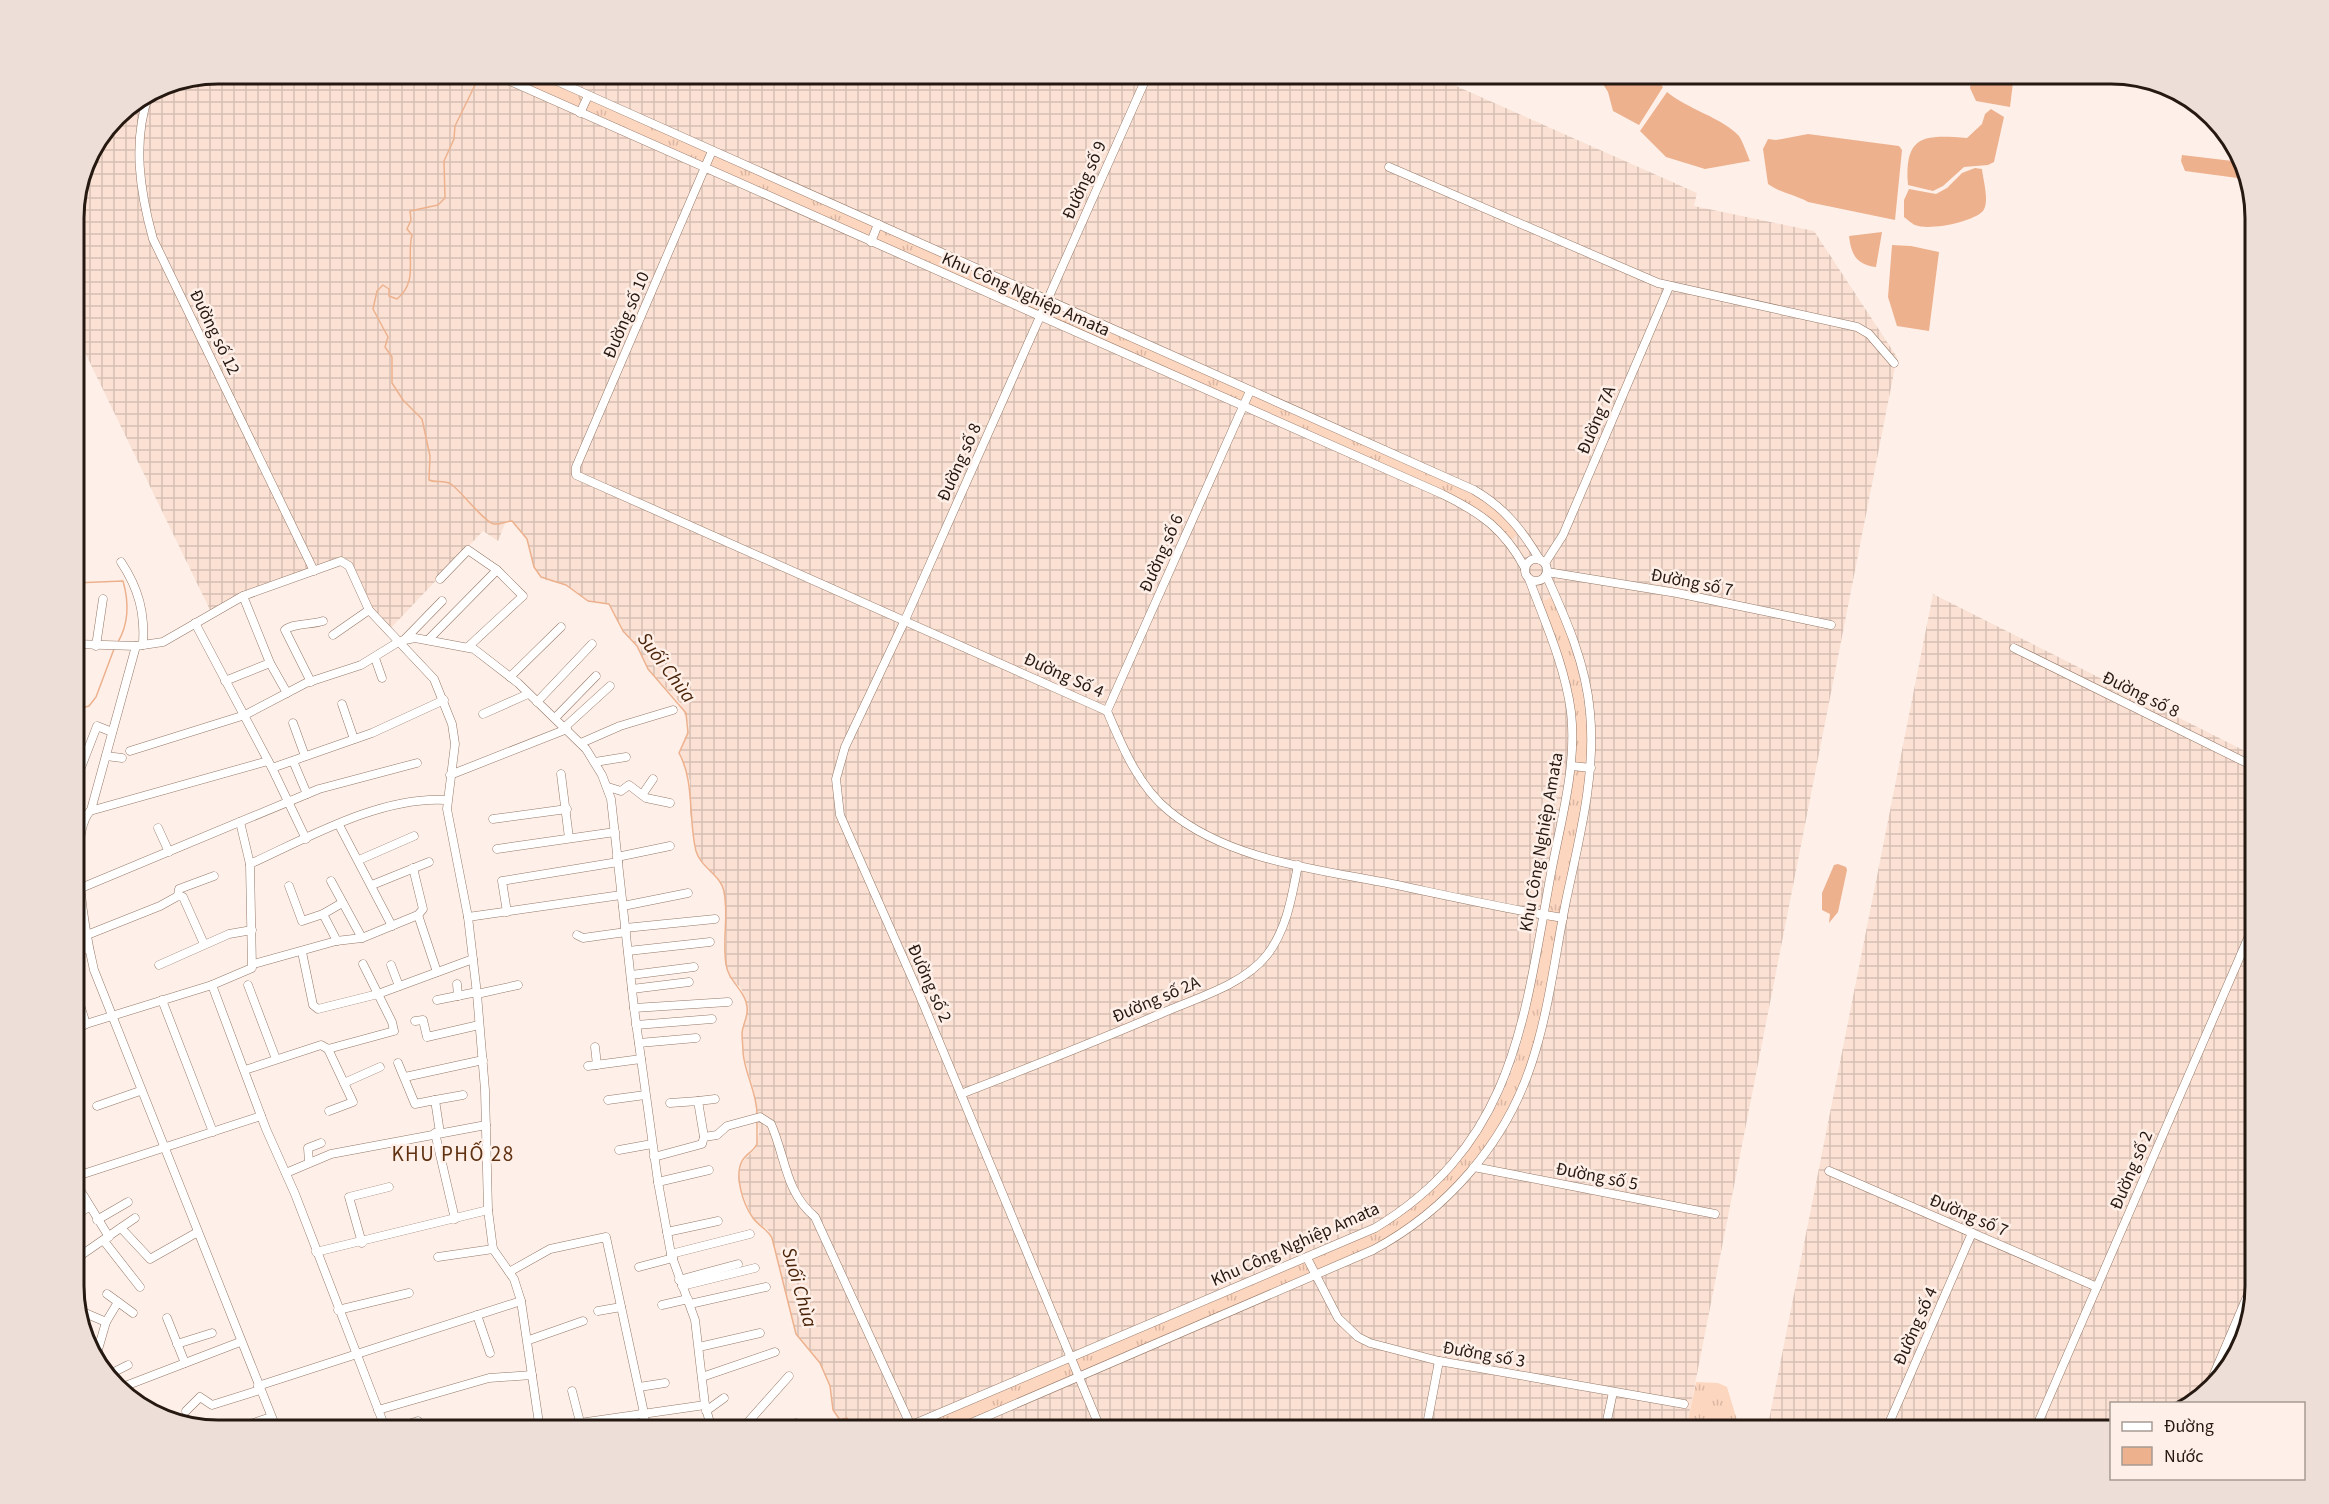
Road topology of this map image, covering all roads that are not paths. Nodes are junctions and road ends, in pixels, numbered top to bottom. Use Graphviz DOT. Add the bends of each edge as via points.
graph roads {
  1 [pos="517,84"];
  2 [pos="562,84"];
  3 [pos="1144,84"];
  4 [pos="588,96"];
  5 [pos="146,105"];
  6 [pos="580,113"];
  7 [pos="712,151"];
  8 [pos="1389,167"];
  9 [pos="705,168"];
  10 [pos="878,224"];
  11 [pos="871,242"];
  12 [pos="1670,287"];
  13 [pos="1048,299"];
  14 [pos="1040,316"];
  15 [pos="1894,363"];
  16 [pos="1250,391"];
  17 [pos="1243,407"];
  18 [pos="575,473"];
  19 [pos="121,562"];
  20 [pos="1545,567"];
  21 [pos="1525,568"];
  22 [pos="497,570"];
  23 [pos="314,571"];
  24 [pos="440,579"];
  25 [pos="1528,579"];
  26 [pos="243,596"];
  27 [pos="103,599"];
  28 [pos="442,601"];
  29 [pos="369,610"];
  30 [pos="905,620"];
  31 [pos="322,621"];
  32 [pos="195,624"];
  33 [pos="1831,625"];
  34 [pos="561,627"];
  35 [pos="333,635"];
  36 [pos="403,640"];
  37 [pos="428,640"];
  38 [pos="592,644"];
  39 [pos="84,645"];
  40 [pos="96,646"];
  41 [pos="140,646"];
  42 [pos="468,647"];
  43 [pos="2014,648"];
  44 [pos="375,658"];
  45 [pos="270,663"];
  46 [pos="596,676"];
  47 [pos="510,677"];
  48 [pos="382,678"];
  49 [pos="225,681"];
  50 [pos="311,682"];
  51 [pos="610,686"];
  52 [pos="287,693"];
  53 [pos="528,694"];
  54 [pos="444,700"];
  55 [pos="537,702"];
  56 [pos="342,704"];
  57 [pos="673,710"];
  58 [pos="1107,711"];
  59 [pos="483,714"];
  60 [pos="245,715"];
  61 [pos="555,718"];
  62 [pos="293,723"];
  63 [pos="566,728"];
  64 [pos="112,732"];
  65 [pos="354,739"];
  66 [pos="581,743"];
  67 [pos="130,751"];
  68 [pos="106,756"];
  69 [pos="304,756"];
  70 [pos="123,758"];
  71 [pos="626,758"];
  72 [pos="84,760"];
  73 [pos="293,761"];
  74 [pos="595,762"];
  75 [pos="2245,762"];
  76 [pos="417,763"];
  77 [pos="270,764"];
  78 [pos="1572,766"];
  79 [pos="1591,768"];
  80 [pos="561,774"];
  81 [pos="450,775"];
  82 [pos="653,779"];
  83 [pos="608,787"];
  84 [pos="307,794"];
  85 [pos="642,795"];
  86 [pos="447,800"];
  87 [pos="286,802"];
  88 [pos="670,803"];
  89 [pos="567,809"];
  90 [pos="91,810"];
  91 [pos="493,819"];
  92 [pos="240,822"];
  93 [pos="84,823"];
  94 [pos="339,825"];
  95 [pos="158,828"];
  96 [pos="615,832"];
  97 [pos="414,836"];
  98 [pos="569,838"];
  99 [pos="306,839"];
  100 [pos="670,846"];
  101 [pos="497,849"];
  102 [pos="169,852"];
  103 [pos="359,860"];
  104 [pos="618,860"];
  105 [pos="429,862"];
  106 [pos="250,864"];
  107 [pos="1298,865"];
  108 [pos="413,868"];
  109 [pos="214,876"];
  110 [pos="331,881"];
  111 [pos="372,885"];
  112 [pos="289,886"];
  113 [pos="84,887"];
  114 [pos="688,893"];
  115 [pos="621,895"];
  116 [pos="178,896"];
  117 [pos="342,903"];
  118 [pos="623,906"];
  119 [pos="84,912"];
  120 [pos="507,912"];
  121 [pos="323,914"];
  122 [pos="418,915"];
  123 [pos="1543,915"];
  124 [pos="468,917"];
  125 [pos="1563,918"];
  126 [pos="715,919"];
  127 [pos="392,926"];
  128 [pos="252,930"];
  129 [pos="625,930"];
  130 [pos="87,935"];
  131 [pos="577,935"];
  132 [pos="362,938"];
  133 [pos="337,941"];
  134 [pos="710,942"];
  135 [pos="204,944"];
  136 [pos="2245,947"];
  137 [pos="84,949"];
  138 [pos="89,949"];
  139 [pos="628,951"];
  140 [pos="302,952"];
  141 [pos="473,959"];
  142 [pos="254,964"];
  143 [pos="363,964"];
  144 [pos="159,965"];
  145 [pos="390,965"];
  146 [pos="693,967"];
  147 [pos="437,972"];
  148 [pos="631,975"];
  149 [pos="689,982"];
  150 [pos="457,984"];
  151 [pos="212,985"];
  152 [pos="248,985"];
  153 [pos="518,985"];
  154 [pos="399,986"];
  155 [pos="633,989"];
  156 [pos="477,993"];
  157 [pos="378,994"];
  158 [pos="458,996"];
  159 [pos="162,1000"];
  160 [pos="437,1000"];
  161 [pos="728,1002"];
  162 [pos="634,1008"];
  163 [pos="110,1016"];
  164 [pos="84,1018"];
  165 [pos="712,1019"];
  166 [pos="415,1021"];
  167 [pos="86,1024"];
  168 [pos="479,1025"];
  169 [pos="636,1025"];
  170 [pos="696,1038"];
  171 [pos="639,1043"];
  172 [pos="595,1047"];
  173 [pos="328,1048"];
  174 [pos="276,1059"];
  175 [pos="640,1059"];
  176 [pos="483,1060"];
  177 [pos="398,1063"];
  178 [pos="380,1067"];
  179 [pos="245,1070"];
  180 [pos="405,1077"];
  181 [pos="344,1083"];
  182 [pos="140,1091"];
  183 [pos="961,1094"];
  184 [pos="463,1095"];
  185 [pos="645,1095"];
  186 [pos="715,1099"];
  187 [pos="435,1100"];
  188 [pos="608,1100"];
  189 [pos="698,1101"];
  190 [pos="670,1103"];
  191 [pos="97,1106"];
  192 [pos="329,1111"];
  193 [pos="261,1116"];
  194 [pos="486,1125"];
  195 [pos="213,1132"];
  196 [pos="437,1133"];
  197 [pos="705,1137"];
  198 [pos="321,1143"];
  199 [pos="652,1144"];
  200 [pos="164,1148"];
  201 [pos="618,1150"];
  202 [pos="654,1157"];
  203 [pos="309,1162"];
  204 [pos="1474,1167"];
  205 [pos="709,1170"];
  206 [pos="1829,1171"];
  207 [pos="286,1173"];
  208 [pos="84,1176"];
  209 [pos="658,1182"];
  210 [pos="389,1187"];
  211 [pos="84,1196"];
  212 [pos="128,1203"];
  213 [pos="90,1207"];
  214 [pos="84,1210"];
  215 [pos="488,1210"];
  216 [pos="1715,1214"];
  217 [pos="135,1218"];
  218 [pos="455,1219"];
  219 [pos="97,1220"];
  220 [pos="718,1221"];
  221 [pos="121,1228"];
  222 [pos="667,1232"];
  223 [pos="196,1233"];
  224 [pos="1972,1233"];
  225 [pos="750,1234"];
  226 [pos="106,1239"];
  227 [pos="362,1243"];
  228 [pos="493,1249"];
  229 [pos="316,1252"];
  230 [pos="84,1253"];
  231 [pos="672,1256"];
  232 [pos="438,1257"];
  233 [pos="1307,1258"];
  234 [pos="738,1264"];
  235 [pos="639,1267"];
  236 [pos="754,1268"];
  237 [pos="509,1272"];
  238 [pos="1315,1275"];
  239 [pos="680,1283"];
  240 [pos="140,1287"];
  241 [pos="766,1287"];
  242 [pos="2097,1287"];
  243 [pos="409,1293"];
  244 [pos="107,1294"];
  245 [pos="521,1301"];
  246 [pos="118,1302"];
  247 [pos="689,1302"];
  248 [pos="662,1305"];
  249 [pos="621,1307"];
  250 [pos="2243,1307"];
  251 [pos="338,1310"];
  252 [pos="598,1311"];
  253 [pos="133,1313"];
  254 [pos="87,1314"];
  255 [pos="477,1315"];
  256 [pos="167,1318"];
  257 [pos="106,1322"];
  258 [pos="582,1322"];
  259 [pos="212,1333"];
  260 [pos="760,1333"];
  261 [pos="529,1340"];
  262 [pos="240,1342"];
  263 [pos="177,1344"];
  264 [pos="99,1347"];
  265 [pos="699,1347"];
  266 [pos="490,1353"];
  267 [pos="775,1353"];
  268 [pos="356,1354"];
  269 [pos="1070,1358"];
  270 [pos="1439,1361"];
  271 [pos="185,1363"];
  272 [pos="128,1365"];
  273 [pos="2217,1368"];
  274 [pos="115,1371"];
  275 [pos="532,1375"];
  276 [pos="789,1376"];
  277 [pos="702,1377"];
  278 [pos="1080,1378"];
  279 [pos="665,1383"];
  280 [pos="128,1385"];
  281 [pos="639,1387"];
  282 [pos="259,1388"];
  283 [pos="572,1391"];
  284 [pos="1613,1392"];
  285 [pos="724,1398"];
  286 [pos="1684,1404"];
  287 [pos="706,1408"];
  288 [pos="378,1410"];
  289 [pos="186,1411"];
  290 [pos="643,1413"];
  291 [pos="271,1417"];
  292 [pos="262,1420"];
  293 [pos="272,1420"];
  294 [pos="382,1420"];
  295 [pos="536,1420"];
  296 [pos="579,1420"];
  297 [pos="594,1420"];
  298 [pos="645,1420"];
  299 [pos="709,1420"];
  300 [pos="751,1420"];
  301 [pos="908,1420"];
  302 [pos="925,1420"];
  303 [pos="981,1420"];
  304 [pos="1097,1420"];
  305 [pos="1428,1420"];
  306 [pos="1607,1420"];
  307 [pos="1891,1420"];
  308 [pos="2040,1420"];
  1 -- 6 [label="street, Khu Công Nghiệp Amata"];
  2 -- 4 [label="street, Khu Công Nghiệp Amata"];
  3 -- 13 [label="street, Đường số 9"];
  4 -- 6 [label="street"];
  4 -- 7 [label="street, Khu Công Nghiệp Amata"];
  5 -- 23 [label="street, Đường số 12" via="140,163 153,239"];
  6 -- 9 [label="street, Khu Công Nghiệp Amata"];
  7 -- 9 [label="street, Đường số 10"];
  7 -- 10 [label="street, Khu Công Nghiệp Amata"];
  8 -- 12 [label="street"];
  9 -- 11 [label="street, Khu Công Nghiệp Amata"];
  9 -- 18 [label="street, Đường số 10"];
  10 -- 11 [label="street"];
  10 -- 13 [label="street, Khu Công Nghiệp Amata"];
  11 -- 14 [label="street, Khu Công Nghiệp Amata"];
  12 -- 15 [label="street" via="1857,327 1869,334"];
  12 -- 20 [label="street, Đường 7A" via="1563,535"];
  13 -- 14 [label="street, Đường số 9"];
  13 -- 16 [label="street, Khu Công Nghiệp Amata"];
  14 -- 17 [label="street, Khu Công Nghiệp Amata"];
  14 -- 30 [label="street, Đường số 8"];
  16 -- 17 [label="street, Đường số 6"];
  16 -- 20 [label="street, Khu Công Nghiệp Amata" via="1490,499 1512,519"];
  17 -- 21 [label="street, Khu Công Nghiệp Amata" via="1478,513 1511,543"];
  17 -- 58 [label="street, Đường số 6"];
  18 -- 30 [label="street, Đường Số 4"];
  19 -- 41 [label="street" via="142,606"];
  20 -- 21 [label="street" via="1532,560"];
  20 -- 25 [label="street" via="1538,581"];
  20 -- 33 [label="street, Đường số 7"];
  20 -- 79 [label="street, Khu Công Nghiệp Amata" via="1582,667 1590,712"];
  21 -- 25 [label="street, Khu Công Nghiệp Amata"];
  22 -- 24 [label="street" via="468,550"];
  22 -- 37 [label="street"];
  22 -- 42 [label="street" via="523,596"];
  23 -- 26 [label="street"];
  23 -- 29 [label="street" via="346,562"];
  25 -- 78 [label="street, Khu Công Nghiệp Amata" via="1565,683"];
  26 -- 32 [label="street"];
  26 -- 45 [label="street"];
  27 -- 40 [label="street"];
  28 -- 36 [label="street"];
  29 -- 35 [label="street"];
  29 -- 36 [label="street"];
  30 -- 58 [label="street, Đường Số 4"];
  30 -- 183 [label="street, Đường số 2" via="845,747 836,779 838,808"];
  31 -- 50 [label="street" via="285,630"];
  32 -- 41 [label="street" via="171,639"];
  32 -- 49 [label="street"];
  34 -- 47 [label="street"];
  36 -- 37 [label="street"];
  36 -- 44 [label="street"];
  36 -- 54 [label="street" via="434,679"];
  37 -- 42 [label="street"];
  38 -- 55 [label="street"];
  39 -- 40 [label="street"];
  40 -- 41 [label="street"];
  41 -- 64 [label="street"];
  42 -- 47 [label="street"];
  43 -- 75 [label="street, Đường số 8"];
  44 -- 48 [label="street"];
  44 -- 50 [label="street"];
  45 -- 49 [label="street"];
  45 -- 52 [label="street"];
  46 -- 61 [label="street"];
  47 -- 53 [label="street"];
  49 -- 60 [label="street"];
  50 -- 52 [label="street"];
  51 -- 63 [label="street"];
  52 -- 60 [label="street"];
  53 -- 55 [label="street"];
  53 -- 59 [label="street"];
  54 -- 65 [label="street"];
  54 -- 81 [label="street" via="455,744"];
  55 -- 61 [label="street"];
  56 -- 65 [label="street"];
  57 -- 66 [label="street"];
  58 -- 107 [label="street, Đường Số 4" via="1134,768 1167,810 1217,842"];
  60 -- 67 [label="street"];
  60 -- 77 [label="street"];
  61 -- 63 [label="street"];
  62 -- 69 [label="street"];
  63 -- 66 [label="street"];
  63 -- 81 [label="street"];
  64 -- 68 [label="street"];
  64 -- 72 [label="street" via="97,726"];
  65 -- 69 [label="street"];
  66 -- 74 [label="street"];
  68 -- 70 [label="street"];
  68 -- 90 [label="street"];
  69 -- 73 [label="street"];
  71 -- 74 [label="street"];
  73 -- 77 [label="street"];
  73 -- 84 [label="street"];
  74 -- 83 [label="street"];
  76 -- 84 [label="street"];
  77 -- 87 [label="street"];
  77 -- 90 [label="street"];
  78 -- 79 [label="street"];
  78 -- 123 [label="street, Khu Công Nghiệp Amata"];
  79 -- 125 [label="street, Khu Công Nghiệp Amata"];
  80 -- 89 [label="street"];
  81 -- 86 [label="street"];
  82 -- 85 [label="street"];
  83 -- 85 [label="street" via="621,791 629,785"];
  83 -- 96 [label="street"];
  84 -- 87 [label="street"];
  85 -- 88 [label="street"];
  86 -- 94 [label="street" via="411,800"];
  86 -- 124 [label="street"];
  87 -- 92 [label="street"];
  87 -- 99 [label="street"];
  89 -- 91 [label="street"];
  89 -- 98 [label="street"];
  90 -- 93 [label="street"];
  92 -- 102 [label="street"];
  92 -- 106 [label="street"];
  94 -- 99 [label="street"];
  94 -- 103 [label="street"];
  95 -- 102 [label="street"];
  96 -- 98 [label="street"];
  96 -- 104 [label="street"];
  97 -- 103 [label="street"];
  98 -- 101 [label="street"];
  99 -- 106 [label="street"];
  100 -- 104 [label="street"];
  102 -- 113 [label="street"];
  103 -- 111 [label="street"];
  104 -- 115 [label="street"];
  104 -- 120 [label="street" via="502,880"];
  105 -- 108 [label="street"];
  106 -- 128 [label="street"];
  107 -- 123 [label="street, Đường Số 4"];
  107 -- 183 [label="street, Đường số 2A" via="1288,916 1268,954 1244,975 1119,1032"];
  108 -- 111 [label="street"];
  108 -- 122 [label="street" via="423,909"];
  109 -- 116 [label="street" via="179,889"];
  110 -- 117 [label="street"];
  111 -- 127 [label="street"];
  112 -- 121 [label="street" via="302,921"];
  114 -- 118 [label="street"];
  115 -- 118 [label="street"];
  115 -- 120 [label="street"];
  116 -- 130 [label="street"];
  116 -- 135 [label="street" via="183,897"];
  117 -- 121 [label="street"];
  117 -- 132 [label="street"];
  118 -- 129 [label="street"];
  119 -- 130 [label="street"];
  120 -- 124 [label="street"];
  121 -- 133 [label="street"];
  122 -- 127 [label="street"];
  122 -- 147 [label="street"];
  123 -- 125 [label="street, Đường Số 4"];
  123 -- 233 [label="street, Khu Công Nghiệp Amata" via="1517,1047 1497,1097 1477,1131 1421,1196 1375,1228"];
  124 -- 141 [label="street"];
  125 -- 204 [label="street, Khu Công Nghiệp Amata" via="1531,1065 1512,1112"];
  126 -- 129 [label="street"];
  127 -- 132 [label="street"];
  128 -- 135 [label="street"];
  128 -- 142 [label="street"];
  129 -- 131 [label="street" via="584,938"];
  129 -- 139 [label="street"];
  130 -- 138 [label="street"];
  132 -- 133 [label="street"];
  133 -- 140 [label="street"];
  134 -- 139 [label="street"];
  135 -- 144 [label="street"];
  136 -- 242 [label="street, Đường số 2"];
  137 -- 138 [label="street"];
  138 -- 163 [label="street"];
  139 -- 148 [label="street"];
  140 -- 142 [label="street"];
  140 -- 157 [label="street" via="315,1008"];
  141 -- 147 [label="street"];
  141 -- 156 [label="street"];
  142 -- 151 [label="street" via="249,971"];
  143 -- 157 [label="street"];
  145 -- 154 [label="street"];
  146 -- 148 [label="street"];
  147 -- 154 [label="street"];
  148 -- 155 [label="street"];
  149 -- 155 [label="street"];
  150 -- 158 [label="street"];
  151 -- 159 [label="street"];
  151 -- 179 [label="street"];
  152 -- 174 [label="street"];
  153 -- 156 [label="street"];
  154 -- 157 [label="street"];
  155 -- 162 [label="street"];
  156 -- 158 [label="street"];
  156 -- 168 [label="street"];
  157 -- 173 [label="street" via="394,1031"];
  158 -- 160 [label="street"];
  159 -- 163 [label="street"];
  159 -- 195 [label="street"];
  161 -- 162 [label="street"];
  162 -- 169 [label="street"];
  163 -- 167 [label="street"];
  163 -- 182 [label="street"];
  164 -- 167 [label="street"];
  165 -- 169 [label="street"];
  166 -- 168 [label="street" via="423,1020 427,1037"];
  168 -- 176 [label="street"];
  169 -- 171 [label="street"];
  170 -- 171 [label="street"];
  171 -- 175 [label="street"];
  172 -- 175 [label="street" via="592,1065"];
  173 -- 174 [label="street" via="321,1045"];
  173 -- 181 [label="street"];
  174 -- 179 [label="street"];
  175 -- 185 [label="street"];
  176 -- 180 [label="street"];
  176 -- 194 [label="street"];
  177 -- 180 [label="street"];
  178 -- 181 [label="street"];
  179 -- 193 [label="street"];
  180 -- 187 [label="street" via="415,1104"];
  181 -- 192 [label="street" via="352,1103"];
  182 -- 191 [label="street"];
  182 -- 200 [label="street"];
  183 -- 269 [label="street, Đường số 2"];
  184 -- 187 [label="street"];
  185 -- 188 [label="street"];
  185 -- 199 [label="street"];
  186 -- 189 [label="street"];
  187 -- 196 [label="street"];
  189 -- 190 [label="street"];
  189 -- 197 [label="street"];
  193 -- 195 [label="street"];
  193 -- 207 [label="street"];
  194 -- 196 [label="street"];
  194 -- 215 [label="street"];
  195 -- 200 [label="street"];
  196 -- 203 [label="street"];
  196 -- 218 [label="street"];
  197 -- 202 [label="street" via="702,1144"];
  197 -- 301 [label="street" via="717,1135 727,1125 757,1119 771,1124 790,1186 815,1217"];
  198 -- 203 [label="street" via="308,1148"];
  199 -- 201 [label="street"];
  199 -- 202 [label="street"];
  200 -- 208 [label="street"];
  200 -- 223 [label="street"];
  202 -- 209 [label="street"];
  203 -- 207 [label="street"];
  204 -- 216 [label="street, Đường số 5"];
  204 -- 238 [label="street, Khu Công Nghiệp Amata" via="1415,1225 1373,1250"];
  205 -- 209 [label="street"];
  206 -- 224 [label="street, Đường số 7"];
  207 -- 229 [label="street"];
  209 -- 222 [label="street"];
  210 -- 227 [label="street" via="349,1197"];
  211 -- 213 [label="street"];
  212 -- 219 [label="street"];
  213 -- 214 [label="street"];
  213 -- 219 [label="street"];
  215 -- 218 [label="street"];
  215 -- 228 [label="street"];
  217 -- 221 [label="street"];
  218 -- 227 [label="street"];
  219 -- 226 [label="street"];
  220 -- 222 [label="street"];
  221 -- 223 [label="street" via="150,1259"];
  221 -- 226 [label="street"];
  222 -- 231 [label="street"];
  223 -- 262 [label="street"];
  224 -- 242 [label="street, Đường số 7"];
  224 -- 307 [label="street, Đường số 4"];
  225 -- 231 [label="street"];
  226 -- 230 [label="street"];
  226 -- 240 [label="street"];
  227 -- 229 [label="street"];
  228 -- 232 [label="street"];
  228 -- 237 [label="street"];
  229 -- 251 [label="street"];
  231 -- 235 [label="street"];
  231 -- 239 [label="street"];
  233 -- 238 [label="street, Đường số 3"];
  233 -- 269 [label="street, Khu Công Nghiệp Amata"];
  234 -- 239 [label="street"];
  236 -- 239 [label="street"];
  237 -- 245 [label="street"];
  237 -- 249 [label="street" via="550,1249 603,1236 607,1239"];
  238 -- 270 [label="street, Đường số 3" via="1331,1308 1358,1337 1382,1348"];
  238 -- 278 [label="street, Khu Công Nghiệp Amata"];
  239 -- 247 [label="street"];
  241 -- 247 [label="street"];
  242 -- 308 [label="street, Đường số 2"];
  243 -- 251 [label="street"];
  244 -- 246 [label="street"];
  245 -- 255 [label="street"];
  245 -- 261 [label="street"];
  246 -- 253 [label="street"];
  246 -- 257 [label="street"];
  247 -- 248 [label="street"];
  247 -- 265 [label="street"];
  249 -- 252 [label="street"];
  249 -- 281 [label="street"];
  250 -- 273 [label="street"];
  251 -- 268 [label="street"];
  254 -- 257 [label="street"];
  255 -- 266 [label="street"];
  255 -- 268 [label="street"];
  256 -- 263 [label="street"];
  257 -- 264 [label="street"];
  258 -- 261 [label="street"];
  259 -- 263 [label="street"];
  260 -- 265 [label="street"];
  261 -- 275 [label="street"];
  262 -- 271 [label="street"];
  262 -- 282 [label="street"];
  263 -- 271 [label="street"];
  265 -- 277 [label="street"];
  267 -- 277 [label="street"];
  268 -- 282 [label="street"];
  268 -- 288 [label="street"];
  269 -- 278 [label="street, Đường số 2"];
  269 -- 302 [label="street, Khu Công Nghiệp Amata"];
  270 -- 284 [label="street, Đường số 3"];
  270 -- 305 [label="street"];
  271 -- 280 [label="street"];
  272 -- 274 [label="street"];
  275 -- 288 [label="street" via="489,1378"];
  275 -- 295 [label="street"];
  276 -- 300 [label="street"];
  277 -- 287 [label="street"];
  278 -- 303 [label="street, Khu Công Nghiệp Amata"];
  278 -- 304 [label="street, Đường số 2"];
  279 -- 281 [label="street"];
  281 -- 290 [label="street"];
  282 -- 289 [label="street" via="212,1405 200,1397"];
  282 -- 291 [label="street"];
  283 -- 296 [label="street"];
  284 -- 286 [label="street, Đường số 3"];
  284 -- 306 [label="street"];
  285 -- 287 [label="street"];
  287 -- 290 [label="street"];
  287 -- 299 [label="street"];
  288 -- 294 [label="street"];
  290 -- 297 [label="street"];
  290 -- 298 [label="street"];
  291 -- 292 [label="street"];
  291 -- 293 [label="street"];
}
